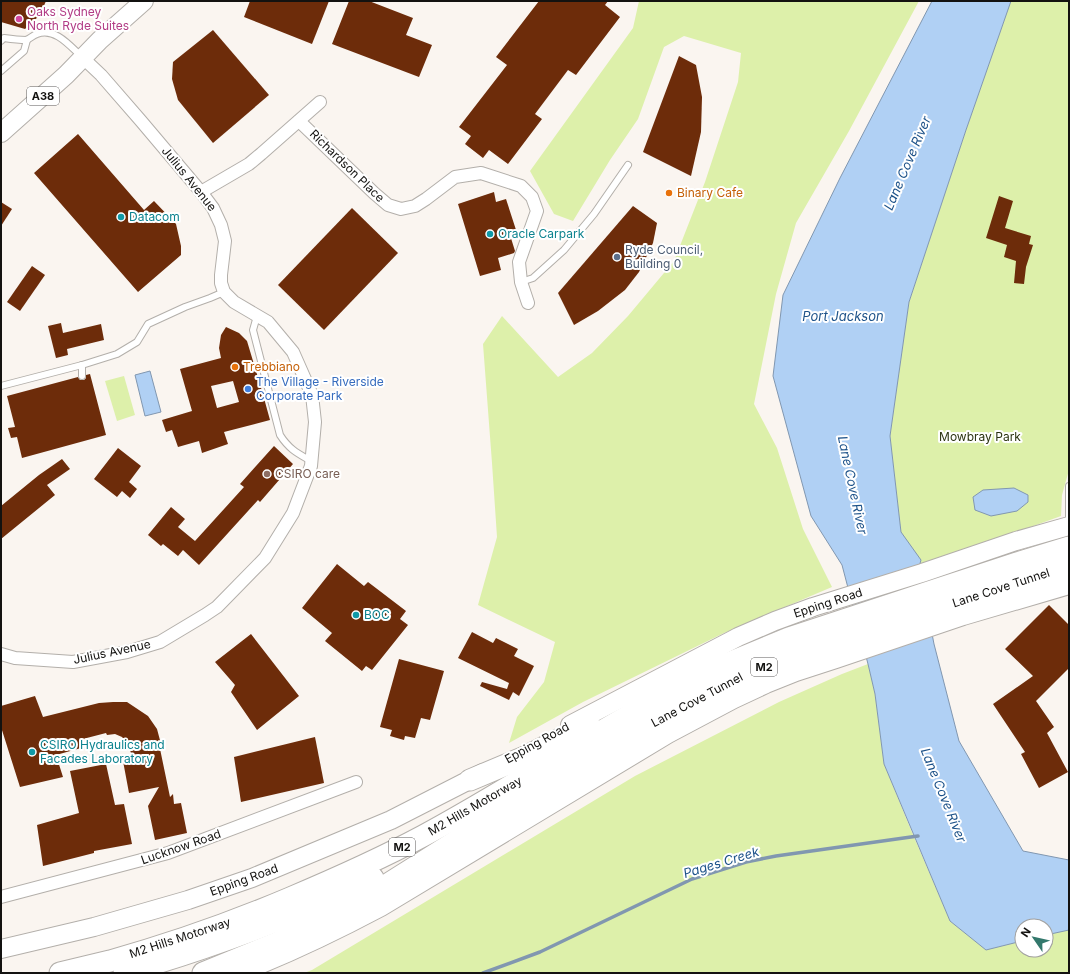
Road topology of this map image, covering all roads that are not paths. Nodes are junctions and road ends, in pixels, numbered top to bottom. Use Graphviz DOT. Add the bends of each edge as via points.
graph roads {
  1 [pos="144,1"];
  2 [pos="27,40"];
  3 [pos="1,41"];
  4 [pos="83,58"];
  5 [pos="1,71"];
  6 [pos="320,102"];
  7 [pos="299,120"];
  8 [pos="1,133"];
  9 [pos="628,166"];
  10 [pos="201,192"];
  11 [pos="521,282"];
  12 [pos="224,292"];
  13 [pos="528,303"];
  14 [pos="257,316"];
  15 [pos="82,365"];
  16 [pos="82,376"];
  17 [pos="1,386"];
  18 [pos="311,461"];
  19 [pos="1069,486"];
  20 [pos="1069,526"];
  21 [pos="1069,548"];
  22 [pos="1069,567"];
  23 [pos="1069,584"];
  24 [pos="958,600"];
  25 [pos="835,641"];
  26 [pos="1,654"];
  27 [pos="719,666"];
  28 [pos="470,780"];
  29 [pos="356,782"];
  30 [pos="480,826"];
  31 [pos="1,897"];
  32 [pos="1,949"];
  33 [pos="60,973"];
  34 [pos="124,973"];
  35 [pos="203,973"];
  36 [pos="239,973"];
  1 -- 4 [label="main road, A38"];
  2 -- 3 [label="lane" via="4,38"];
  2 -- 4 [label="lane" via="37,34 55,35"];
  2 -- 5 [label="lane" via="24,51"];
  4 -- 8 [label="main road, A38"];
  4 -- 10 [label="street, Julius Avenue" via="101,75"];
  6 -- 7 [label="street, Richardson Place"];
  7 -- 10 [label="street, Richardson Place" via="249,164"];
  7 -- 11 [label="street, Richardson Place" via="388,205 402,209 415,206 455,177 481,173 521,186 532,197 537,210 519,262"];
  9 -- 11 [label="lane" via="594,214 564,250 533,278"];
  10 -- 12 [label="street, Julius Avenue" via="214,208 223,232 225,241 221,282"];
  11 -- 13 [label="street, Richardson Place"];
  12 -- 14 [label="street, Julius Avenue" via="234,302"];
  12 -- 15 [label="lane" via="185,306 148,324 137,342 116,354"];
  14 -- 18 [label="lane" via="253,330 280,435 286,444"];
  14 -- 18 [label="street, Julius Avenue" via="268,322 293,352 312,395 315,422"];
  15 -- 16 [label="lane"];
  15 -- 17 [label="lane"];
  18 -- 26 [label="street, Julius Avenue" via="293,513 265,558 217,607 160,642 127,652 73,662"];
  19 -- 20 [label="lane"];
  20 -- 28 [label="main road, Epping Road" via="1016,541 775,621 738,637"];
  21 -- 24 [label="highway, Lane Cove Tunnel / M2"];
  22 -- 24 [label="highway, Lane Cove Tunnel / M2"];
  23 -- 24 [label="main road"];
  24 -- 25 [label="highway, Lane Cove Tunnel / M2"];
  25 -- 27 [label="highway, Lane Cove Tunnel / M2" via="789,638"];
  25 -- 30 [label="highway, Lane Cove Tunnel / M2" via="759,669 718,688"];
  25 -- 36 [label="main road" via="796,672 695,719 381,907 290,952"];
  27 -- 28 [label="highway, M2" via="616,710 527,756"];
  27 -- 33 [label="highway, M2 Hills Motorway / M2" via="660,697 462,815 331,881 262,910 159,947"];
  28 -- 32 [label="main road, Epping Road" via="391,820 252,878 188,900 94,927"];
  29 -- 31 [label="street, Lucknow Road" via="168,853"];
  30 -- 34 [label="highway, M2 Hills Motorway / M2" via="355,888 257,929"];
  30 -- 35 [label="highway, M2" via="338,913 279,942"];
}
